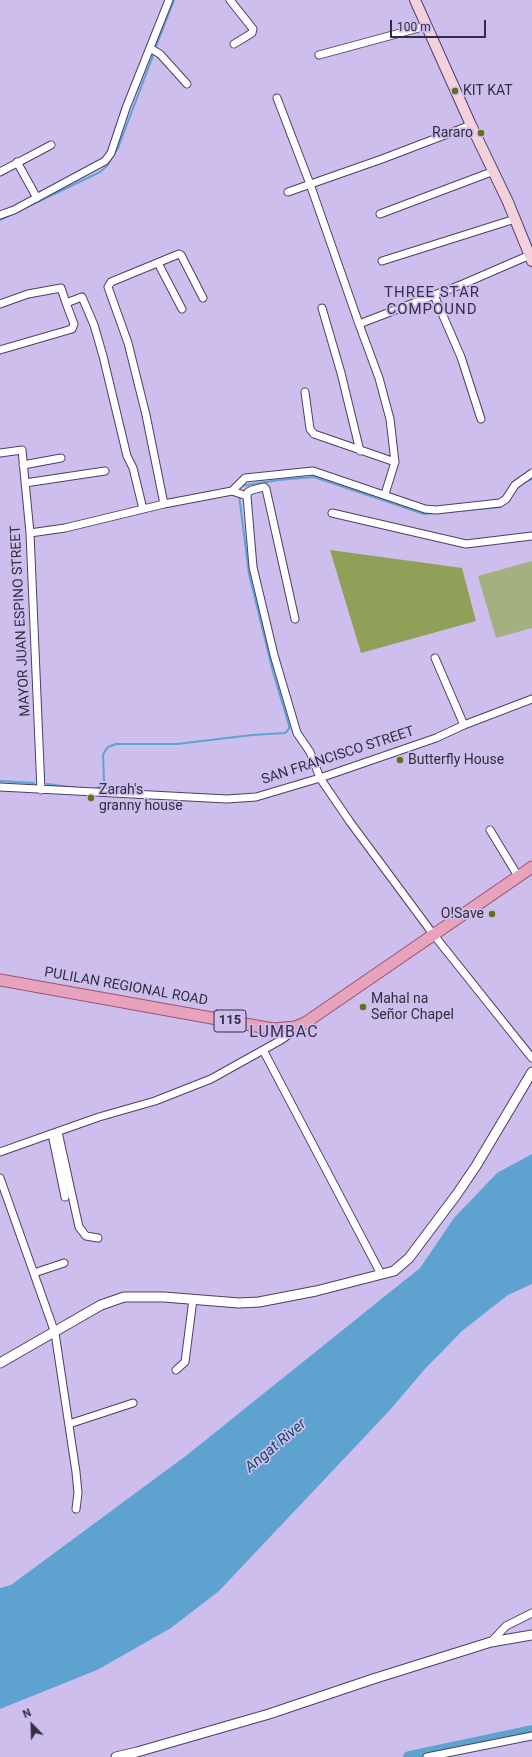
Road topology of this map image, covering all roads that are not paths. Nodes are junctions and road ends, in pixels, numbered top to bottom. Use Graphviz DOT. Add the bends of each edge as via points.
graph roads {
  1 [pos="169,0"];
  2 [pos="230,0"];
  3 [pos="415,0"];
  4 [pos="426,26"];
  5 [pos="234,44"];
  6 [pos="153,49"];
  7 [pos="319,54"];
  8 [pos="187,84"];
  9 [pos="278,98"];
  10 [pos="471,125"];
  11 [pos="51,145"];
  12 [pos="17,162"];
  13 [pos="494,171"];
  14 [pos="0,172"];
  15 [pos="310,184"];
  16 [pos="288,192"];
  17 [pos="37,198"];
  18 [pos="380,214"];
  19 [pos="0,215"];
  20 [pos="515,219"];
  21 [pos="531,258"];
  22 [pos="382,261"];
  23 [pos="158,263"];
  24 [pos="434,295"];
  25 [pos="203,298"];
  26 [pos="66,303"];
  27 [pos="0,304"];
  28 [pos="322,308"];
  29 [pos="182,309"];
  30 [pos="359,324"];
  31 [pos="0,350"];
  32 [pos="305,392"];
  33 [pos="481,419"];
  34 [pos="360,451"];
  35 [pos="0,453"];
  36 [pos="61,458"];
  37 [pos="395,462"];
  38 [pos="23,465"];
  39 [pos="105,471"];
  40 [pos="532,473"];
  41 [pos="25,483"];
  42 [pos="232,491"];
  43 [pos="385,494"];
  44 [pos="247,496"];
  45 [pos="164,504"];
  46 [pos="143,510"];
  47 [pos="332,513"];
  48 [pos="30,533"];
  49 [pos="532,536"];
  50 [pos="295,619"];
  51 [pos="435,658"];
  52 [pos="532,699"];
  53 [pos="464,725"];
  54 [pos="320,778"];
  55 [pos="0,787"];
  56 [pos="41,790"];
  57 [pos="490,830"];
  58 [pos="532,867"];
  59 [pos="518,876"];
  60 [pos="433,934"];
  61 [pos="0,980"];
  62 [pos="295,1027"];
  63 [pos="263,1050"];
  64 [pos="532,1058"];
  65 [pos="532,1072"];
  66 [pos="55,1133"];
  67 [pos="0,1152"];
  68 [pos="0,1178"];
  69 [pos="65,1197"];
  70 [pos="98,1238"];
  71 [pos="64,1263"];
  72 [pos="34,1273"];
  73 [pos="381,1274"];
  74 [pos="193,1299"];
  75 [pos="55,1333"];
  76 [pos="0,1363"];
  77 [pos="176,1370"];
  78 [pos="133,1403"];
  79 [pos="68,1424"];
  80 [pos="76,1509"];
  81 [pos="532,1613"];
  82 [pos="532,1635"];
  83 [pos="491,1642"];
  84 [pos="532,1736"];
  85 [pos="116,1757"];
  86 [pos="427,1757"];
  1 -- 6 [label="street"];
  2 -- 5 [label="street" via="253,29 252,33"];
  3 -- 4 [label="main road"];
  4 -- 7 [label="street"];
  4 -- 10 [label="main road"];
  6 -- 8 [label="street"];
  6 -- 17 [label="street" via="128,104 111,153 105,161"];
  9 -- 15 [label="street"];
  10 -- 13 [label="main road"];
  10 -- 15 [label="street"];
  11 -- 12 [label="street"];
  12 -- 14 [label="street"];
  12 -- 17 [label="street"];
  13 -- 18 [label="street"];
  13 -- 20 [label="main road"];
  15 -- 16 [label="street"];
  15 -- 30 [label="street"];
  17 -- 19 [label="street"];
  20 -- 21 [label="main road"];
  20 -- 22 [label="street"];
  21 -- 24 [label="street"];
  23 -- 25 [label="street" via="181,255"];
  23 -- 29 [label="street"];
  23 -- 45 [label="street" via="112,282 108,290 128,343"];
  24 -- 30 [label="street"];
  24 -- 33 [label="street" via="461,357"];
  26 -- 27 [label="street" via="61,288 28,294"];
  26 -- 31 [label="street" via="74,324 72,329"];
  26 -- 46 [label="street" via="82,296 94,325"];
  28 -- 34 [label="street"];
  30 -- 37 [label="street" via="379,378 390,419"];
  32 -- 34 [label="street" via="310,429 313,433"];
  34 -- 37 [label="street"];
  35 -- 38 [label="street, MAYOR JUAN ESPINO STREET" via="22,450"];
  36 -- 38 [label="street"];
  37 -- 43 [label="street"];
  38 -- 41 [label="street, MAYOR JUAN ESPINO STREET"];
  39 -- 41 [label="street"];
  40 -- 43 [label="street" via="515,485 506,499 493,505 430,510"];
  41 -- 48 [label="street, MAYOR JUAN ESPINO STREET"];
  42 -- 43 [label="street" via="245,478 313,471"];
  42 -- 44 [label="street"];
  42 -- 45 [label="street"];
  44 -- 50 [label="street" via="252,490 264,487 266,489"];
  44 -- 54 [label="street" via="253,567 274,655 297,733 310,752"];
  45 -- 46 [label="street"];
  46 -- 48 [label="street"];
  47 -- 49 [label="street" via="466,544"];
  48 -- 56 [label="street, MAYOR JUAN ESPINO STREET"];
  51 -- 53 [label="street"];
  52 -- 53 [label="street, SAN FRANCISCO STREET"];
  53 -- 54 [label="street, SAN FRANCISCO STREET" via="436,738"];
  54 -- 56 [label="street, SAN FRANCISCO STREET" via="256,797 227,799"];
  54 -- 60 [label="street"];
  55 -- 56 [label="street, SAN FRANCISCO STREET"];
  57 -- 59 [label="street"];
  58 -- 59 [label="main road, PULILAN REGIONAL ROAD / 115"];
  59 -- 60 [label="main road, PULILAN REGIONAL ROAD / 115"];
  60 -- 62 [label="main road, PULILAN REGIONAL ROAD / 115" via="310,1020"];
  60 -- 64 [label="street"];
  61 -- 62 [label="main road, PULILAN REGIONAL ROAD / 115" via="273,1029"];
  62 -- 63 [label="street" via="291,1033"];
  63 -- 66 [label="street" via="211,1079 155,1101"];
  63 -- 73 [label="street"];
  65 -- 73 [label="street" via="457,1194 409,1258 394,1271"];
  66 -- 67 [label="street"];
  66 -- 69 [label="street"];
  66 -- 70 [label="street" via="79,1227 86,1236"];
  68 -- 72 [label="street"];
  71 -- 72 [label="street"];
  72 -- 75 [label="street"];
  73 -- 74 [label="street" via="316,1291 259,1302"];
  74 -- 75 [label="street" via="124,1297 101,1306"];
  74 -- 77 [label="street" via="185,1362"];
  75 -- 76 [label="street"];
  75 -- 79 [label="street"];
  78 -- 79 [label="street"];
  79 -- 80 [label="street" via="78,1493"];
  81 -- 83 [label="street" via="506,1626"];
  82 -- 83 [label="street"];
  83 -- 85 [label="street" via="268,1714"];
  84 -- 86 [label="street"];
}
